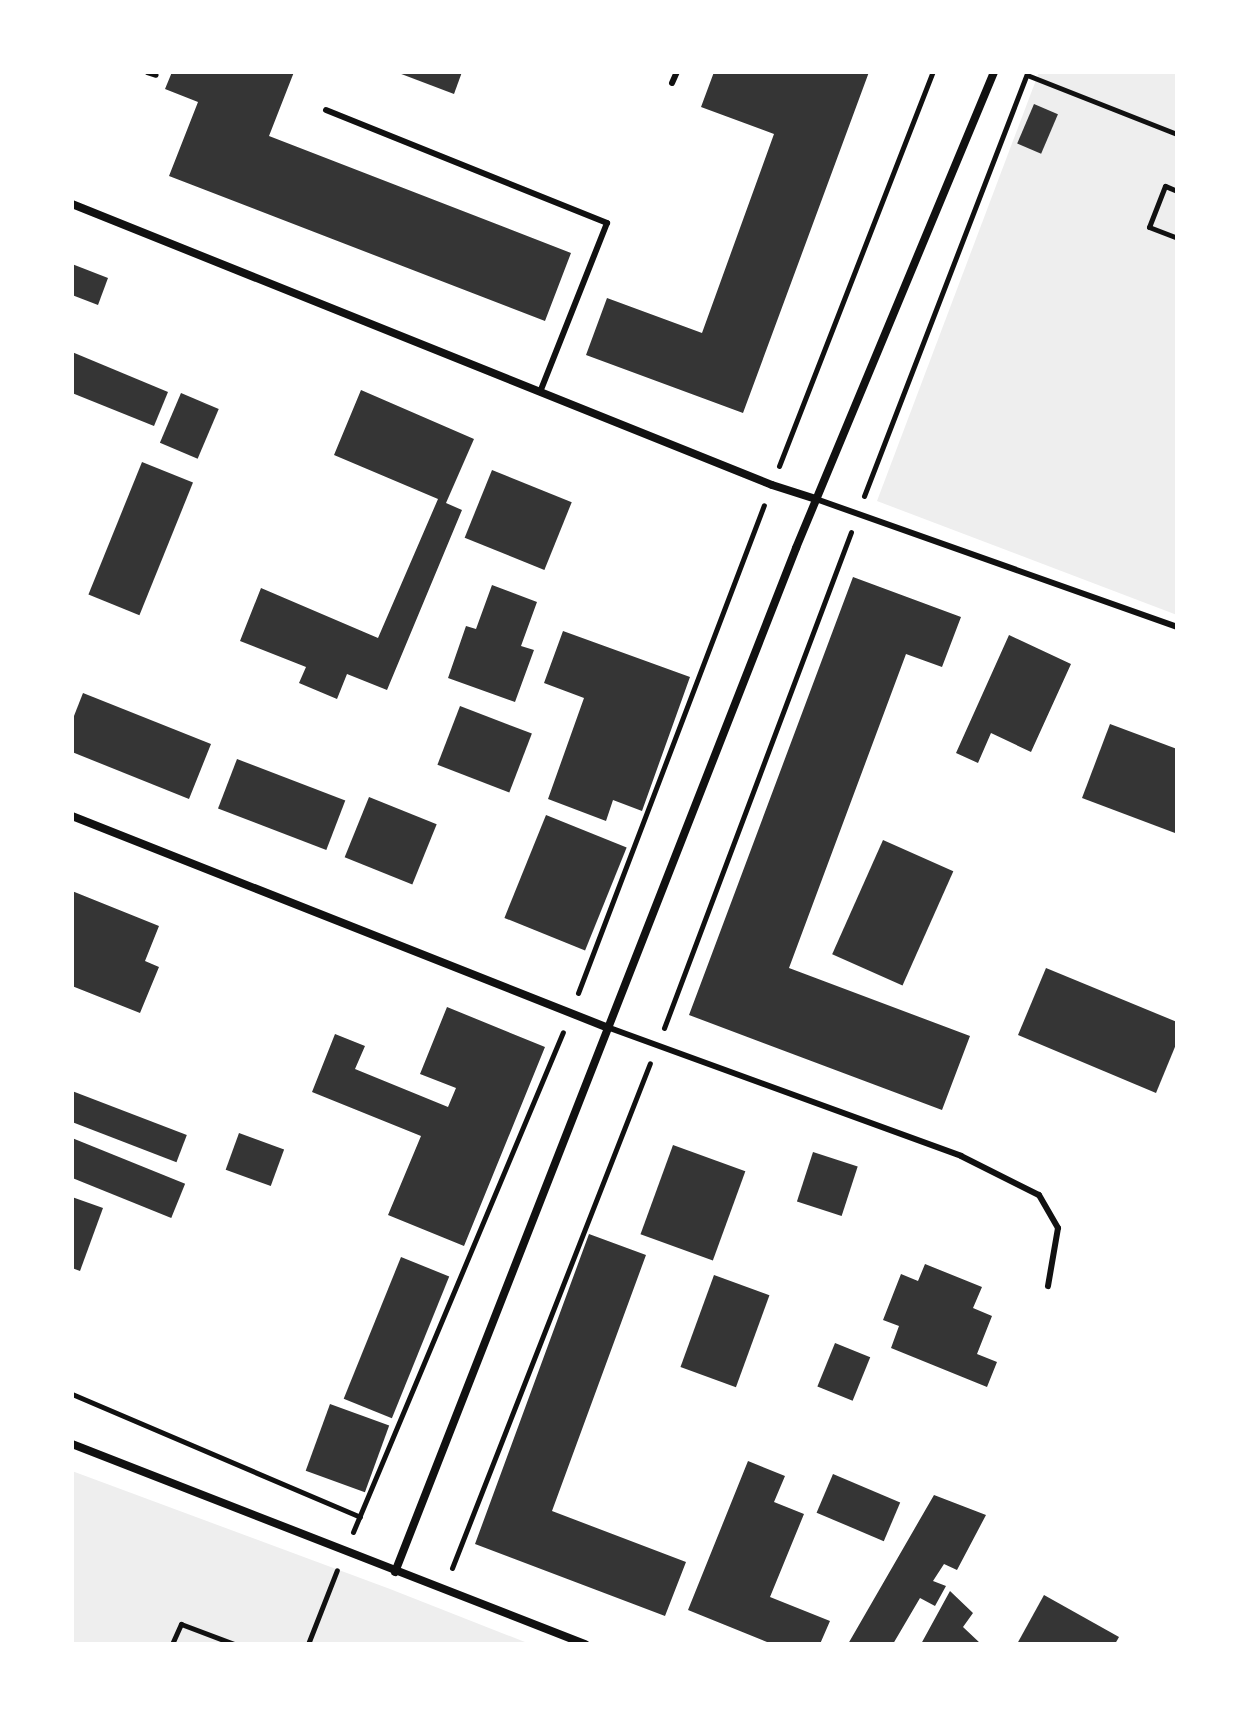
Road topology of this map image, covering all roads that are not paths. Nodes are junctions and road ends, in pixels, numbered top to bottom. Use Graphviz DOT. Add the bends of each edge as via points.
graph roads {
  1 [pos="677,72"];
  2 [pos="994,72"];
  3 [pos="672,83"];
  4 [pos="326,110"];
  5 [pos="72,204"];
  6 [pos="540,392"];
  7 [pos="816,499"];
  8 [pos="1177,627"];
  9 [pos="72,816"];
  10 [pos="606,1027"];
  11 [pos="1048,1286"];
  12 [pos="72,1444"];
  13 [pos="395,1572"];
  14 [pos="585,1644"];
  1 -- 3 [label="lane"];
  2 -- 7 [label="street"];
  4 -- 6 [label="lane" via="607,223"];
  5 -- 6 [label="street"];
  6 -- 7 [label="street"];
  7 -- 8 [label="lane"];
  7 -- 10 [label="street"];
  9 -- 10 [label="street"];
  10 -- 11 [label="lane" via="961,1156 1039,1195 1058,1228"];
  10 -- 13 [label="street"];
  12 -- 13 [label="street"];
  13 -- 14 [label="street"];
}
